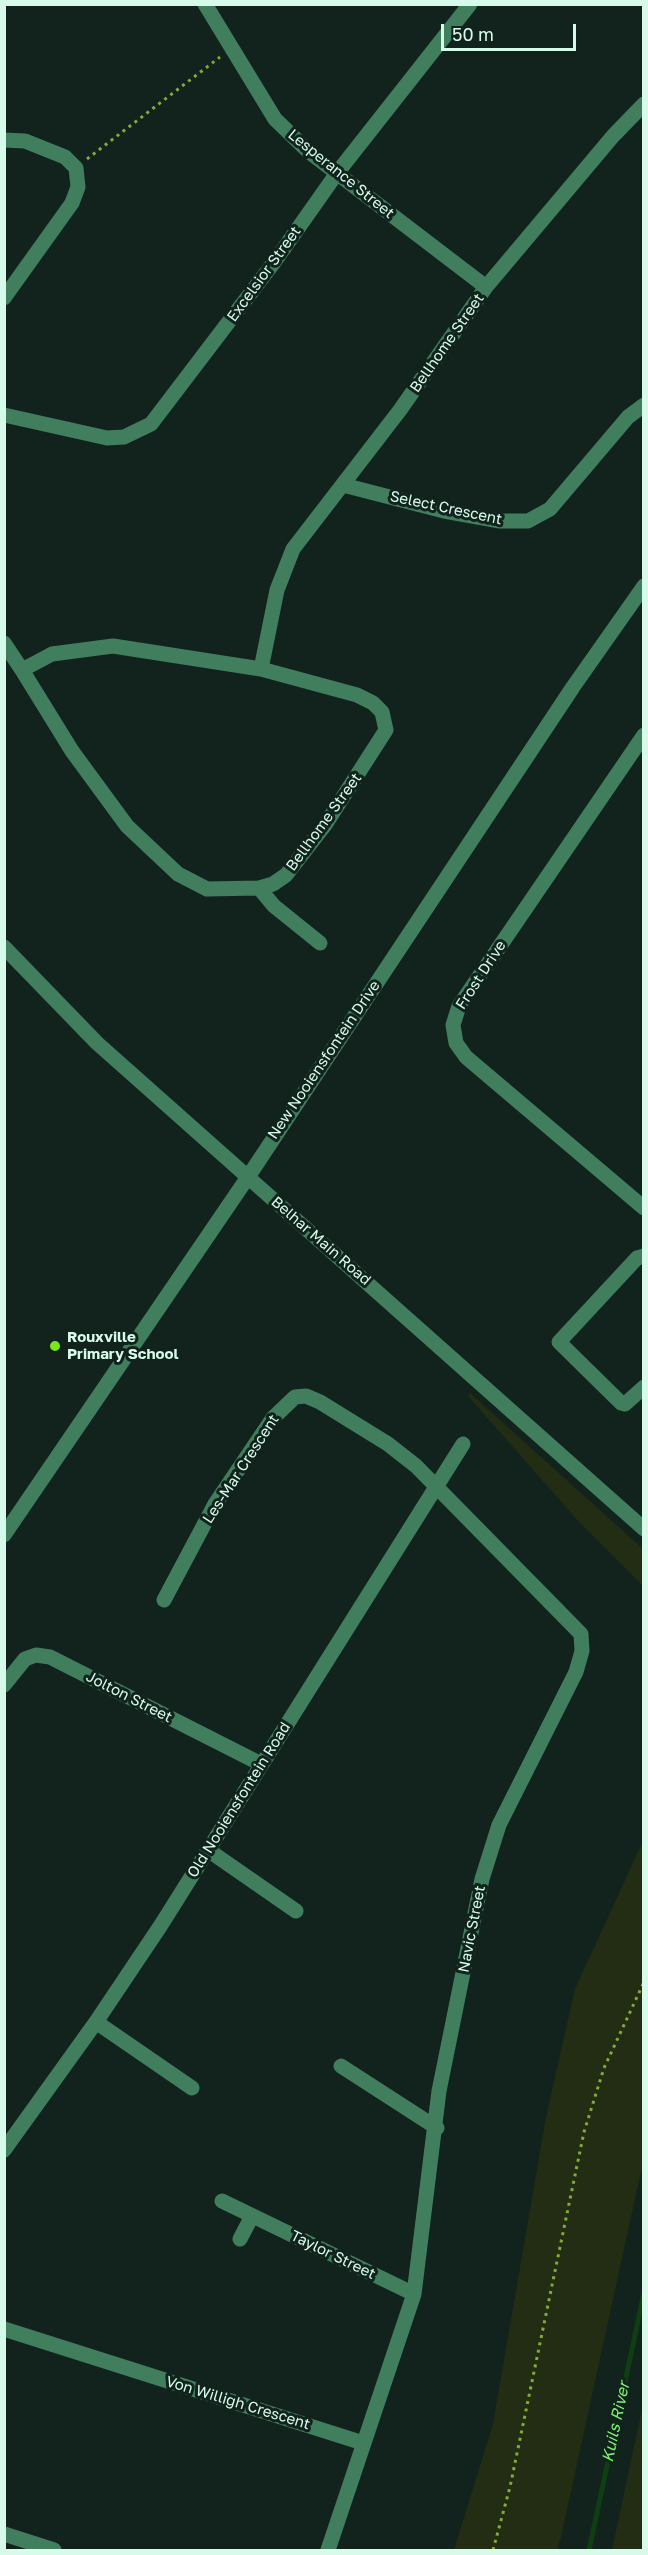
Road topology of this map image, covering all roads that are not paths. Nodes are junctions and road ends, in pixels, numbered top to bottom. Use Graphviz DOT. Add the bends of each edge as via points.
graph roads {
  1 [pos="205,4"];
  2 [pos="470,4"];
  3 [pos="644,104"];
  4 [pos="4,140"];
  5 [pos="337,173"];
  6 [pos="486,287"];
  7 [pos="4,298"];
  8 [pos="644,405"];
  9 [pos="4,415"];
  10 [pos="343,485"];
  11 [pos="644,586"];
  12 [pos="4,643"];
  13 [pos="261,669"];
  14 [pos="22,670"];
  15 [pos="644,735"];
  16 [pos="259,888"];
  17 [pos="320,943"];
  18 [pos="4,947"];
  19 [pos="248,1177"];
  20 [pos="644,1208"];
  21 [pos="644,1256"];
  22 [pos="644,1387"];
  23 [pos="463,1444"];
  24 [pos="436,1484"];
  25 [pos="644,1529"];
  26 [pos="4,1534"];
  27 [pos="164,1600"];
  28 [pos="4,1684"];
  29 [pos="261,1764"];
  30 [pos="208,1850"];
  31 [pos="296,1911"];
  32 [pos="96,2022"];
  33 [pos="341,2066"];
  34 [pos="192,2088"];
  35 [pos="437,2128"];
  36 [pos="7,2142"];
  37 [pos="222,2201"];
  38 [pos="252,2216"];
  39 [pos="240,2239"];
  40 [pos="414,2294"];
  41 [pos="4,2329"];
  42 [pos="363,2443"];
  43 [pos="4,2534"];
  44 [pos="54,2550"];
  45 [pos="328,2550"];
  1 -- 5 [label="street, Lesperance Street" via="275,119"];
  2 -- 5 [label="street, Excelsior Street"];
  3 -- 6 [label="street, Bellhome Street"];
  4 -- 7 [label="street" via="25,141 66,157 76,168 78,187 72,202"];
  5 -- 6 [label="street, Lesperance Street"];
  5 -- 9 [label="street, Excelsior Street" via="151,424 124,437 106,438"];
  6 -- 10 [label="street, Bellhome Street"];
  8 -- 10 [label="street, Select Crescent" via="628,417 550,509 528,521 500,521 444,511"];
  10 -- 13 [label="street, Bellhome Street" via="287,561"];
  11 -- 19 [label="street, New Nooiensfontein Drive"];
  12 -- 14 [label="street, Bellhome Street"];
  13 -- 14 [label="street, Bellhome Street" via="114,646 52,654"];
  13 -- 16 [label="street, Bellhome Street" via="374,703 382,712 386,730 299,861 273,884"];
  14 -- 16 [label="street, Bellhome Street" via="72,751 127,826 178,874 207,890"];
  15 -- 20 [label="street, Frost Drive" via="459,1006 453,1025 456,1043 466,1057"];
  16 -- 17 [label="street" via="274,906"];
  18 -- 19 [label="street, Belhar Main Road" via="97,1043"];
  19 -- 25 [label="street, Belhar Main Road"];
  19 -- 26 [label="street, New Nooiensfontein Drive"];
  21 -- 22 [label="street" via="637,1258 559,1342 621,1403 628,1402"];
  23 -- 24 [label="street, Old Nooiensfontein Road"];
  24 -- 27 [label="street, Les-Mar Crescent" via="388,1444 330,1408 306,1396 295,1397 273,1418 215,1504"];
  24 -- 29 [label="street, Old Nooiensfontein Road"];
  24 -- 35 [label="street, Navic Street" via="571,1622 581,1634 582,1651 576,1672 499,1825 491,1849 439,2091"];
  28 -- 29 [label="street, Jolton Street" via="25,1659 36,1655 50,1657"];
  29 -- 30 [label="street, Old Nooiensfontein Road"];
  30 -- 31 [label="street"];
  30 -- 32 [label="street, Old Nooiensfontein Road"];
  32 -- 34 [label="street"];
  32 -- 36 [label="street, Old Nooiensfontein Road"];
  33 -- 35 [label="street"];
  35 -- 40 [label="street, Navic Street"];
  37 -- 38 [label="street, Taylor Street"];
  38 -- 39 [label="street"];
  38 -- 40 [label="street, Taylor Street"];
  40 -- 42 [label="street, Navic Street"];
  41 -- 42 [label="street, Von Willigh Crescent"];
  42 -- 45 [label="street"];
  43 -- 44 [label="street"];
}
